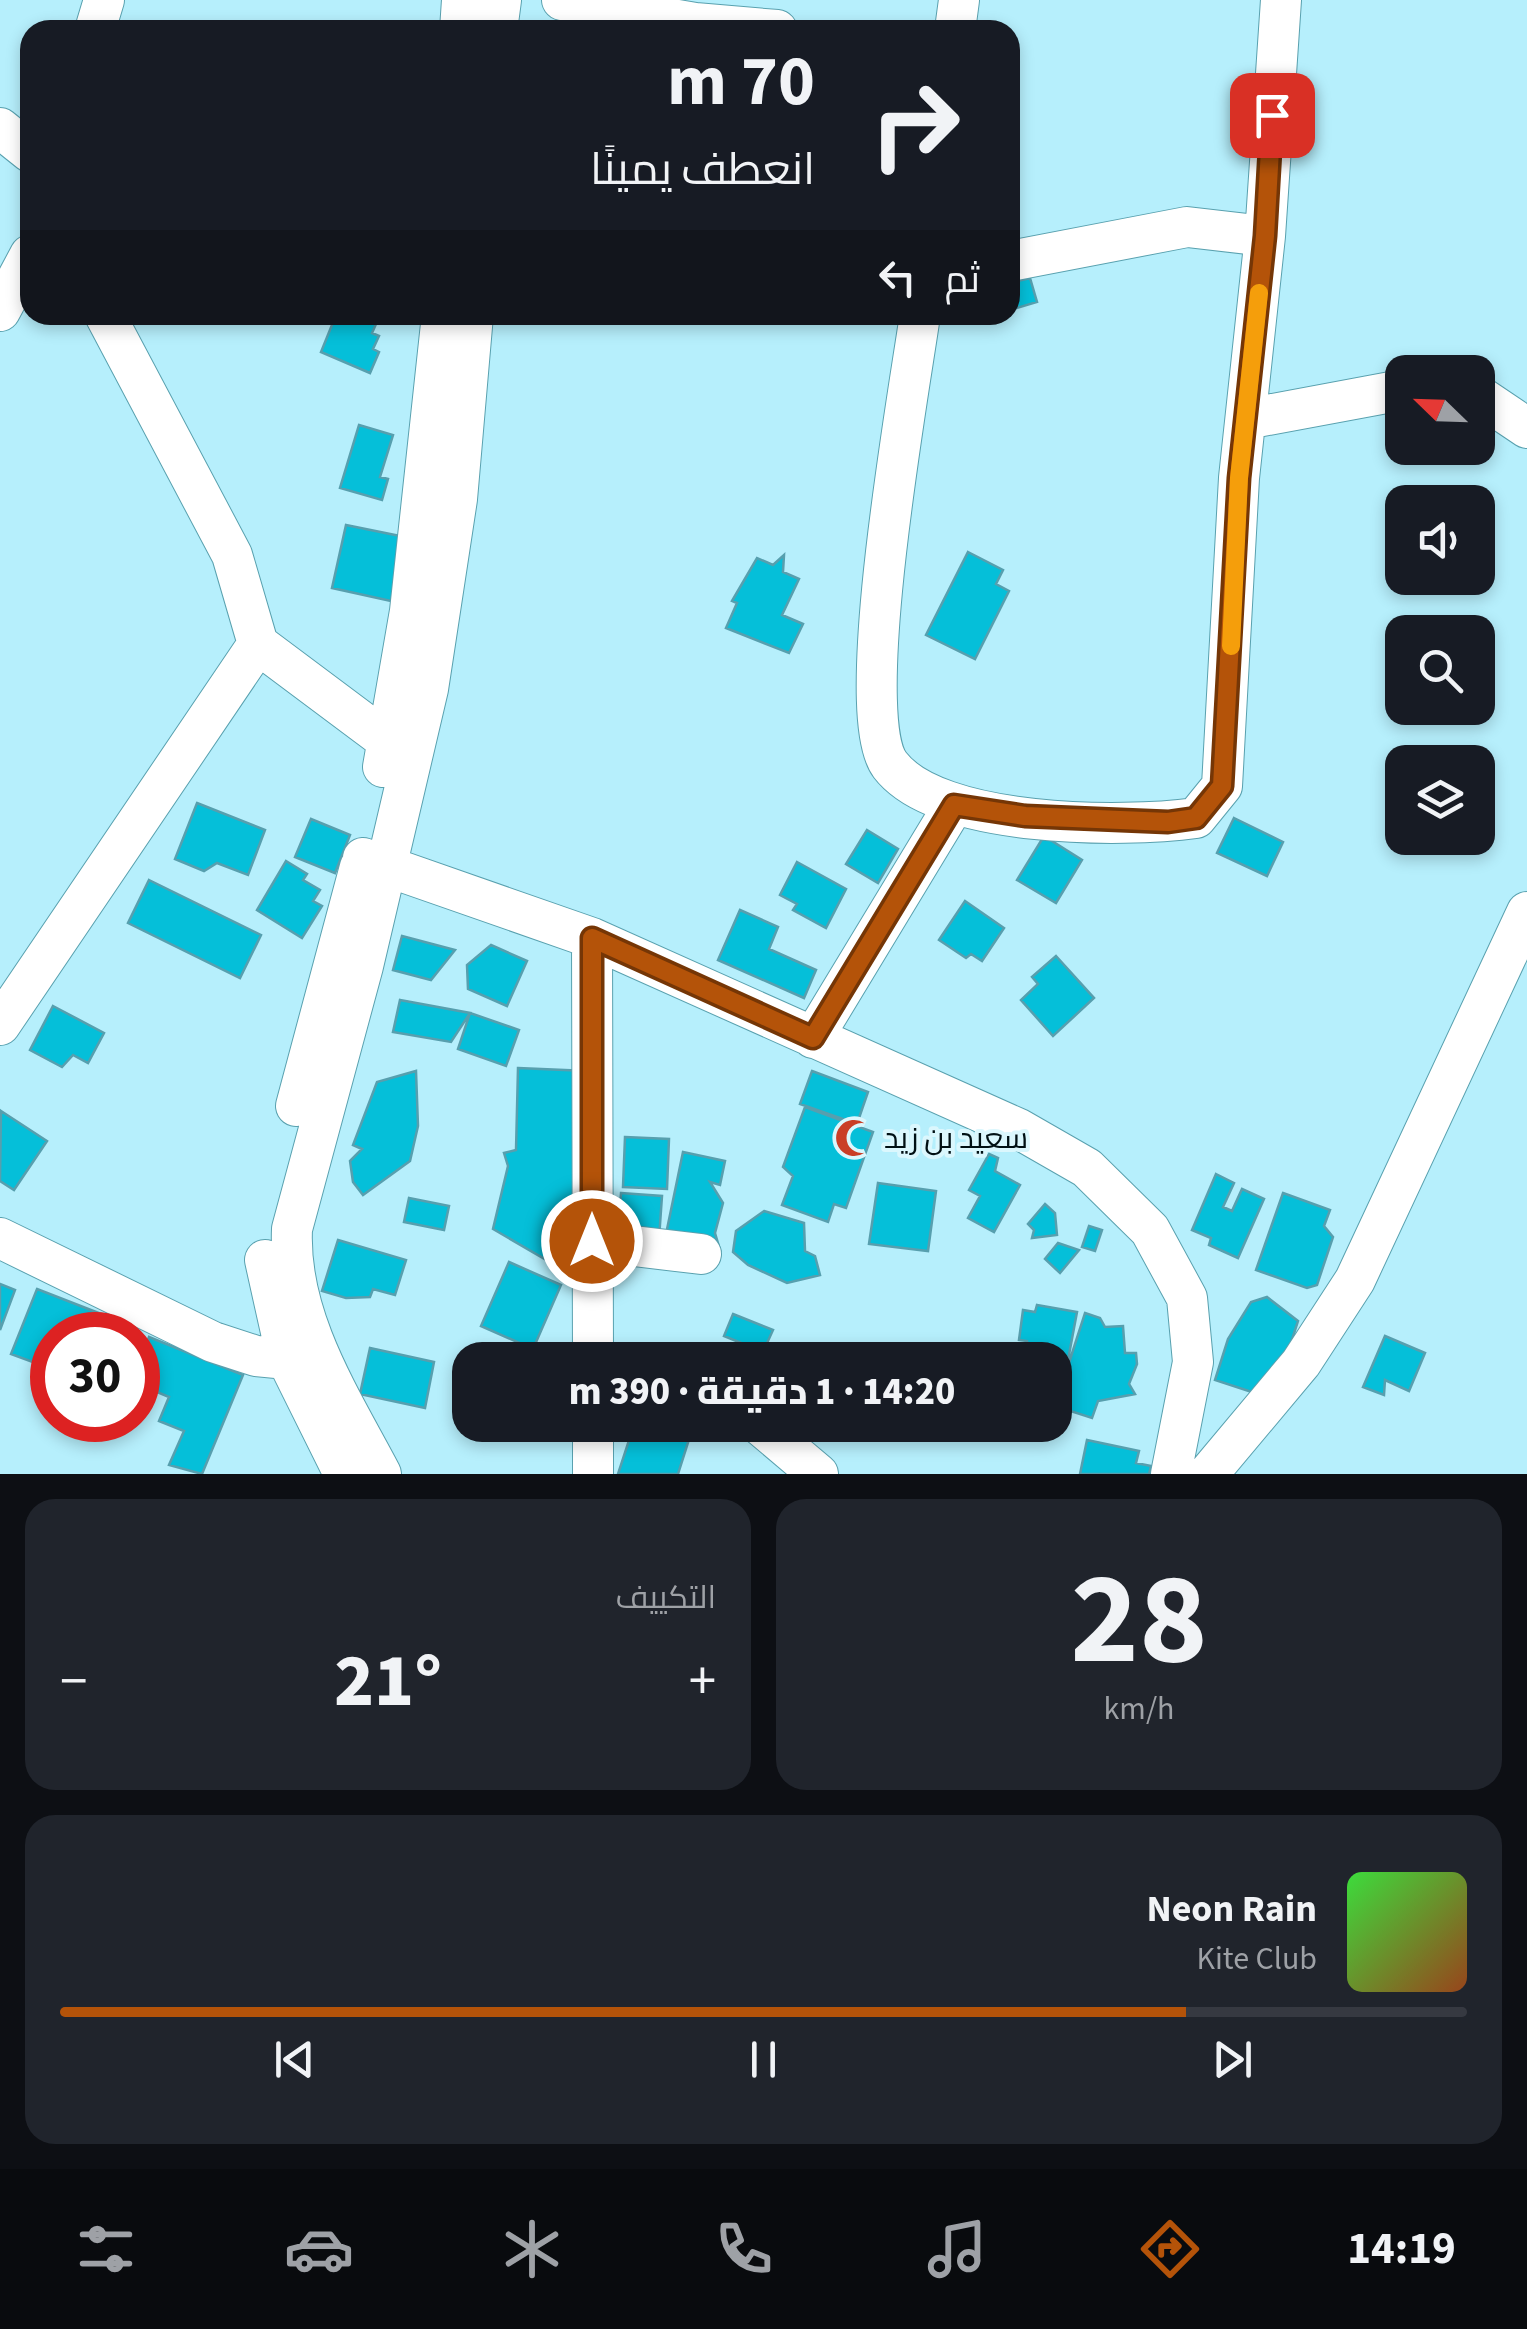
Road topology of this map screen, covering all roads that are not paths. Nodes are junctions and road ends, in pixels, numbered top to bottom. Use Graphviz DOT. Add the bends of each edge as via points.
graph roads {
  1 [pos="562,0"];
  2 [pos="1281,0"];
  3 [pos="679,20"];
  4 [pos="0,128"];
  5 [pos="20,144"];
  6 [pos="1265,236"];
  7 [pos="1020,259"];
  8 [pos="20,274"];
  9 [pos="0,311"];
  10 [pos="110,325"];
  11 [pos="441,325"];
  12 [pos="472,325"];
  13 [pos="919,325"];
  14 [pos="1385,393"];
  15 [pos="1495,407"];
  16 [pos="1246,419"];
  17 [pos="1527,428"];
  18 [pos="258,644"];
  19 [pos="388,742"];
  20 [pos="954,805"];
  21 [pos="375,862"];
  22 [pos="1527,912"];
  23 [pos="592,938"];
  24 [pos="0,1026"];
  25 [pos="813,1038"];
  26 [pos="0,1238"];
  27 [pos="592,1241"];
  28 [pos="702,1254"];
  29 [pos="592,1342"];
  30 [pos="301,1354"];
  31 [pos="593,1442"];
  32 [pos="780,1442"];
  33 [pos="344,1474"];
  34 [pos="380,1474"];
  35 [pos="593,1474"];
  36 [pos="818,1474"];
  37 [pos="1172,1474"];
  38 [pos="1208,1474"];
  1 -- 3 [label="street"];
  2 -- 6 [label="street"];
  4 -- 5 [label="street"];
  6 -- 7 [label="street" via="1187,228"];
  6 -- 16 [label="street"];
  8 -- 9 [label="street"];
  10 -- 18 [label="street" via="232,555"];
  11 -- 19 [label="street" via="410,611"];
  12 -- 21 [label="street" via="442,607"];
  13 -- 20 [label="street" via="878,632 875,725 887,762 902,779"];
  14 -- 16 [label="street"];
  15 -- 17 [label="street"];
  16 -- 20 [label="street" via="1227,731 1222,786 1214,801 1196,818 1168,822 1025,816"];
  18 -- 19 [label="street"];
  18 -- 24 [label="street"];
  19 -- 21 [label="street"];
  20 -- 25 [label="street"];
  21 -- 23 [label="street"];
  21 -- 30 [label="street" via="316,1022 267,1235 267,1278"];
  22 -- 38 [label="street" via="1355,1280 1301,1363"];
  23 -- 25 [label="street"];
  23 -- 27 [label="street"];
  25 -- 37 [label="street" via="1056,1148 1100,1179 1150,1230 1187,1298 1191,1332 1190,1392"];
  26 -- 30 [label="street" via="213,1342 256,1356"];
  27 -- 28 [label="street"];
  27 -- 29 [label="street"];
  30 -- 33 [label="street"];
  30 -- 34 [label="street"];
  31 -- 35 [label="street"];
  32 -- 36 [label="street"];
}
